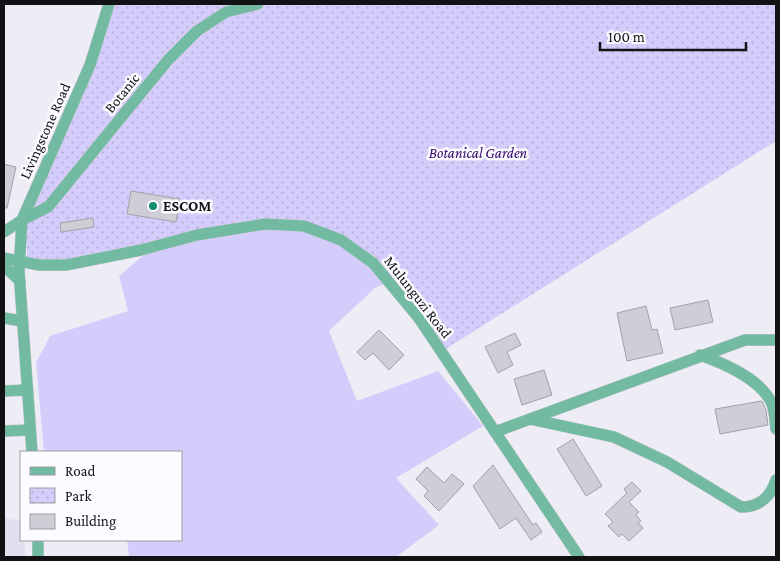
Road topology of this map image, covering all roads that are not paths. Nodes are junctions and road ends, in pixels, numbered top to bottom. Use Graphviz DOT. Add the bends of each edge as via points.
graph roads {
  1 [pos="109,4"];
  2 [pos="258,4"];
  3 [pos="22,220"];
  4 [pos="4,232"];
  5 [pos="4,258"];
  6 [pos="19,262"];
  7 [pos="4,266"];
  8 [pos="20,281"];
  9 [pos="4,318"];
  10 [pos="22,321"];
  11 [pos="776,340"];
  12 [pos="700,355"];
  13 [pos="27,390"];
  14 [pos="4,391"];
  15 [pos="530,419"];
  16 [pos="776,429"];
  17 [pos="30,430"];
  18 [pos="4,432"];
  19 [pos="495,432"];
  20 [pos="32,451"];
  21 [pos="776,480"];
  22 [pos="38,541"];
  23 [pos="38,557"];
  24 [pos="579,557"];
  1 -- 3 [label="street, Livingstone Road" via="90,65"];
  2 -- 3 [label="street, Botanic" via="226,12 197,31 168,60 48,207"];
  3 -- 4 [label="street, Botanic"];
  3 -- 6 [label="street, Livingstone Road"];
  5 -- 6 [label="street, Mulunguzi Road"];
  6 -- 8 [label="street, Livingstone Road"];
  6 -- 19 [label="street, Mulunguzi Road" via="66,265 247,226 291,224 317,229 354,248 391,282"];
  7 -- 8 [label="street"];
  8 -- 10 [label="street, Livingstone Road"];
  9 -- 10 [label="street"];
  10 -- 13 [label="street, Livingstone Road"];
  11 -- 12 [label="street" via="745,340"];
  12 -- 15 [label="street"];
  12 -- 16 [label="street" via="729,366 768,396"];
  13 -- 14 [label="street"];
  13 -- 17 [label="street, Livingstone Road"];
  15 -- 19 [label="street"];
  15 -- 21 [label="street" via="614,437 667,462 741,507 754,507 767,497"];
  17 -- 18 [label="street"];
  17 -- 20 [label="street, Livingstone Road"];
  19 -- 24 [label="street, Mulunguzi Road"];
  22 -- 23 [label="street"];
}
